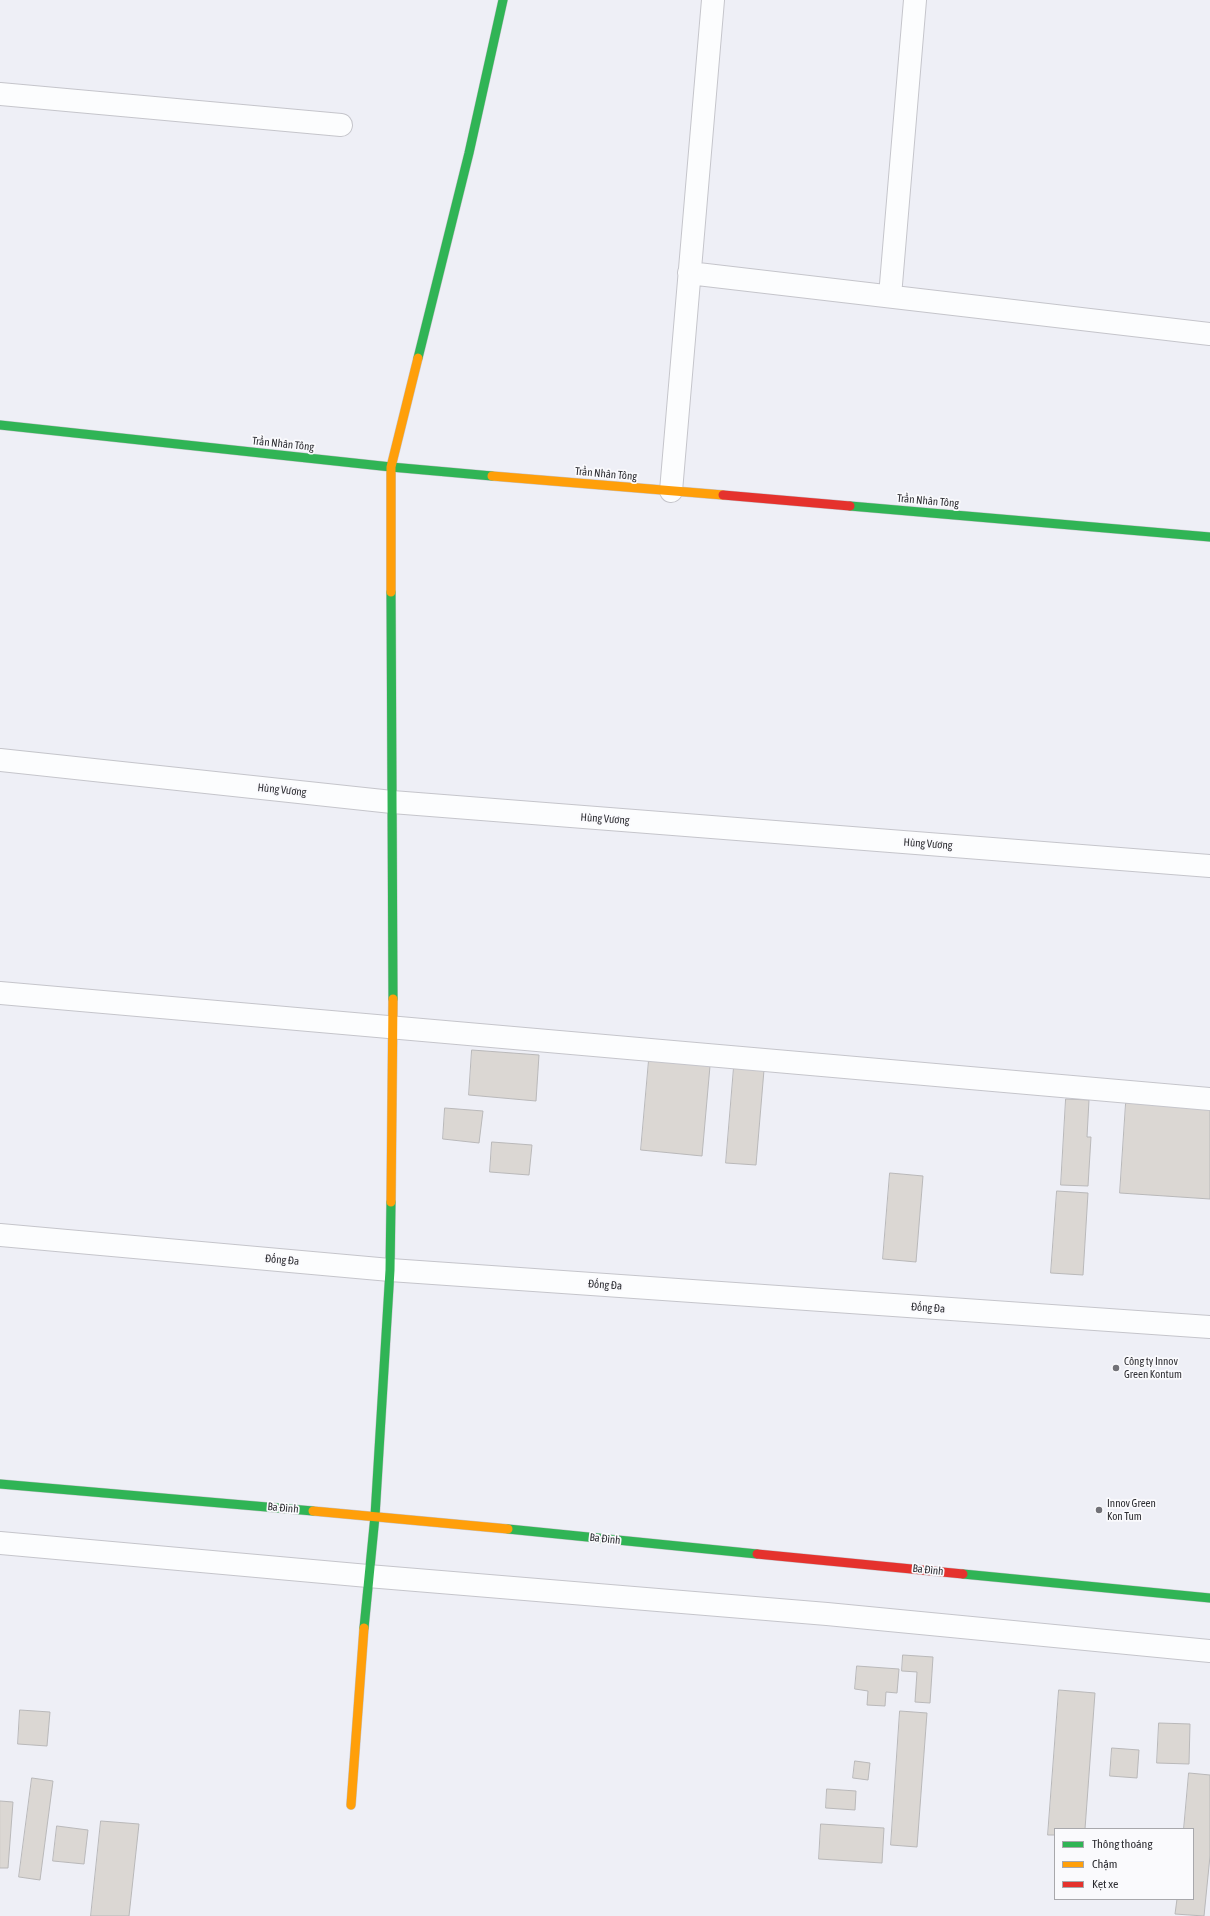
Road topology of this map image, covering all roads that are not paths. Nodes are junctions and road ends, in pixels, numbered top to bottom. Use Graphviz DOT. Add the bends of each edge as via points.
graph roads {
  1 [pos="503,0"];
  2 [pos="713,0"];
  3 [pos="915,0"];
  4 [pos="0,94"];
  5 [pos="340,125"];
  6 [pos="689,273"];
  7 [pos="890,296"];
  8 [pos="1210,334"];
  9 [pos="0,425"];
  10 [pos="391,467"];
  11 [pos="671,491"];
  12 [pos="1210,537"];
  13 [pos="0,760"];
  14 [pos="392,802"];
  15 [pos="1210,866"];
  16 [pos="0,993"];
  17 [pos="393,1028"];
  18 [pos="1210,1099"];
  19 [pos="0,1235"];
  20 [pos="390,1270"];
  21 [pos="1210,1327"];
  22 [pos="0,1484"];
  23 [pos="375,1516"];
  24 [pos="0,1543"];
  25 [pos="368,1576"];
  26 [pos="1210,1598"];
  27 [pos="1210,1651"];
  28 [pos="351,1805"];
  1 -- 10 [label="street" via="469,153"];
  2 -- 6 [label="street"];
  3 -- 7 [label="street"];
  4 -- 5 [label="street"];
  6 -- 7 [label="street"];
  6 -- 11 [label="street"];
  7 -- 8 [label="street"];
  9 -- 10 [label="street, Trần Nhân Tông"];
  10 -- 11 [label="street, Trần Nhân Tông"];
  10 -- 14 [label="street"];
  11 -- 12 [label="street, Trần Nhân Tông"];
  13 -- 14 [label="street, Hùng Vương"];
  14 -- 15 [label="street, Hùng Vương"];
  14 -- 17 [label="street"];
  16 -- 17 [label="street"];
  17 -- 18 [label="street"];
  17 -- 20 [label="street"];
  19 -- 20 [label="street, Đống Đa"];
  20 -- 21 [label="street, Đống Đa"];
  20 -- 23 [label="street"];
  22 -- 23 [label="street, Ba Đình"];
  23 -- 25 [label="street"];
  23 -- 26 [label="street, Ba Đình"];
  24 -- 25 [label="street"];
  25 -- 27 [label="street" via="819,1614"];
  25 -- 28 [label="street"];
}
